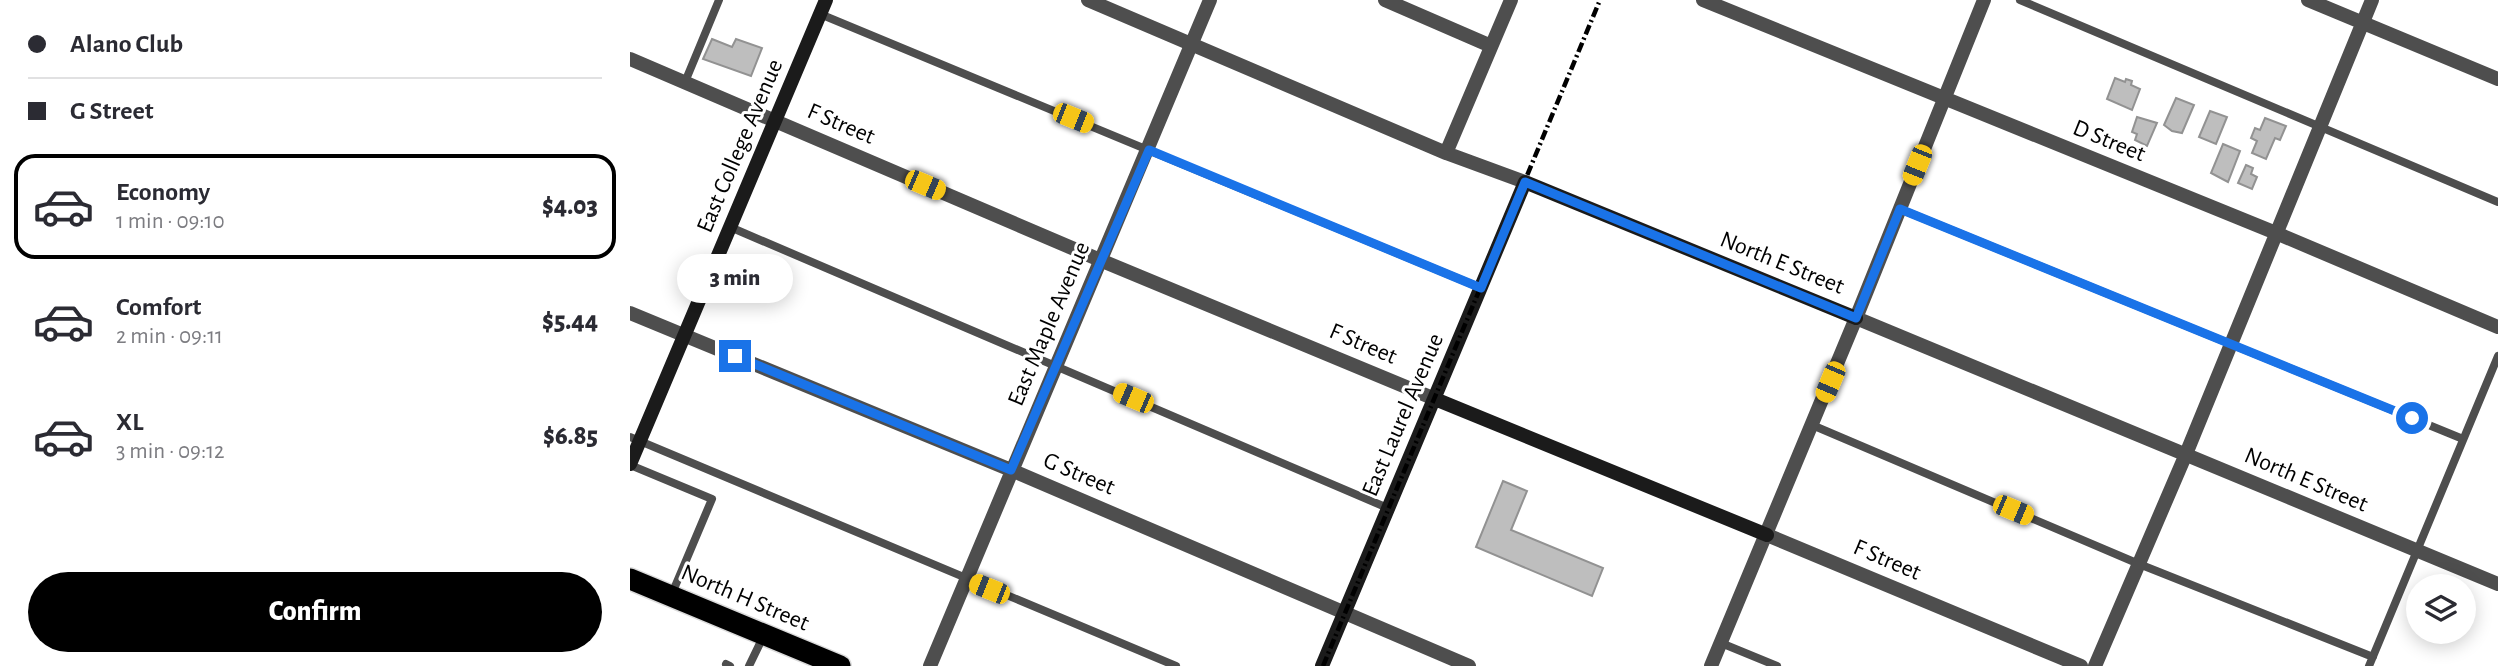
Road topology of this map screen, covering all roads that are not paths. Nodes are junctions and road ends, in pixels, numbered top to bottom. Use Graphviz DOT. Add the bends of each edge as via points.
graph roads {
  1 [pos="719,0"];
  2 [pos="1088,0"];
  3 [pos="1210,0"];
  4 [pos="1385,0"];
  5 [pos="1511,0"];
  6 [pos="1703,0"];
  7 [pos="1984,0"];
  8 [pos="2020,0"];
  9 [pos="2308,0"];
  10 [pos="2372,0"];
  11 [pos="823,7"];
  12 [pos="2363,23"];
  13 [pos="1191,45"];
  14 [pos="1491,46"];
  15 [pos="630,58"];
  16 [pos="2498,79"];
  17 [pos="685,82"];
  18 [pos="1943,99"];
  19 [pos="775,120"];
  20 [pos="2319,126"];
  21 [pos="1149,150"];
  22 [pos="1447,153"];
  23 [pos="1525,182"];
  24 [pos="2498,202"];
  25 [pos="1900,209"];
  26 [pos="730,227"];
  27 [pos="2276,233"];
  28 [pos="1100,260"];
  29 [pos="1481,288"];
  30 [pos="630,313"];
  31 [pos="1856,318"];
  32 [pos="2498,327"];
  33 [pos="685,335"];
  34 [pos="2230,344"];
  35 [pos="2498,356"];
  36 [pos="1056,366"];
  37 [pos="1435,399"];
  38 [pos="1812,425"];
  39 [pos="635,439"];
  40 [pos="2463,439"];
  41 [pos="2186,454"];
  42 [pos="630,464"];
  43 [pos="1011,470"];
  44 [pos="1389,509"];
  45 [pos="1767,535"];
  46 [pos="2417,551"];
  47 [pos="2139,564"];
  48 [pos="630,579"];
  49 [pos="966,579"];
  50 [pos="2498,584"];
  51 [pos="671,596"];
  52 [pos="1345,615"];
  53 [pos="764,634"];
  54 [pos="1721,642"];
  55 [pos="2373,657"];
  56 [pos="749,666"];
  57 [pos="840,666"];
  58 [pos="930,666"];
  59 [pos="1176,666"];
  60 [pos="1322,666"];
  61 [pos="1469,666"];
  62 [pos="1711,666"];
  63 [pos="1777,666"];
  64 [pos="2081,666"];
  65 [pos="2095,666"];
  66 [pos="2369,666"];
  1 -- 17 [label="lane"];
  2 -- 13 [label="street, North E Street"];
  3 -- 13 [label="street, East Maple Avenue"];
  4 -- 14 [label="street"];
  5 -- 14 [label="street"];
  6 -- 18 [label="street, D Street"];
  7 -- 18 [label="street"];
  8 -- 20 [label="lane"];
  9 -- 12 [label="street"];
  10 -- 12 [label="street"];
  11 -- 19 [label="street, East College Avenue"];
  11 -- 21 [label="lane"];
  12 -- 16 [label="street"];
  12 -- 20 [label="street"];
  13 -- 21 [label="street, East Maple Avenue"];
  13 -- 22 [label="street, North E Street"];
  14 -- 22 [label="street"];
  15 -- 17 [label="street, F Street"];
  17 -- 19 [label="street, F Street"];
  18 -- 25 [label="street"];
  18 -- 27 [label="street, D Street"];
  19 -- 26 [label="street, East College Avenue"];
  19 -- 28 [label="street, F Street"];
  20 -- 24 [label="lane"];
  20 -- 27 [label="street"];
  21 -- 28 [label="street, East Maple Avenue"];
  21 -- 29 [label="lane"];
  22 -- 23 [label="street, North E Street"];
  23 -- 29 [label="street, East Laurel Avenue"];
  23 -- 31 [label="street, North E Street"];
  25 -- 31 [label="street"];
  25 -- 34 [label="lane"];
  26 -- 33 [label="street, East College Avenue"];
  26 -- 36 [label="lane"];
  27 -- 32 [label="street, D Street"];
  27 -- 34 [label="street"];
  28 -- 36 [label="street, East Maple Avenue"];
  28 -- 37 [label="street, F Street"];
  29 -- 37 [label="street, East Laurel Avenue"];
  30 -- 33 [label="street, G Street"];
  31 -- 38 [label="street"];
  31 -- 41 [label="street, North E Street"];
  33 -- 39 [label="street, East College Avenue"];
  33 -- 43 [label="street, G Street"];
  34 -- 40 [label="lane"];
  34 -- 41 [label="street"];
  35 -- 40 [label="lane"];
  36 -- 43 [label="street, East Maple Avenue"];
  36 -- 44 [label="lane"];
  37 -- 44 [label="street, East Laurel Avenue"];
  37 -- 45 [label="street, F Street"];
  38 -- 45 [label="street"];
  38 -- 47 [label="lane"];
  39 -- 42 [label="street, East College Avenue"];
  39 -- 49 [label="lane"];
  40 -- 46 [label="lane"];
  41 -- 46 [label="street, North E Street"];
  41 -- 47 [label="street"];
  42 -- 51 [label="lane" via="712,499"];
  43 -- 49 [label="street, East Maple Avenue"];
  43 -- 52 [label="street, G Street"];
  44 -- 52 [label="street, East Laurel Avenue"];
  45 -- 54 [label="street"];
  45 -- 64 [label="street, F Street"];
  46 -- 50 [label="street, North E Street"];
  46 -- 55 [label="lane"];
  47 -- 55 [label="lane"];
  47 -- 65 [label="street"];
  48 -- 51 [label="highway, North H Street"];
  49 -- 58 [label="street, East Maple Avenue"];
  49 -- 59 [label="lane"];
  51 -- 53 [label="highway, North H Street"];
  52 -- 60 [label="street, East Laurel Avenue"];
  52 -- 61 [label="street, G Street"];
  53 -- 56 [label="lane"];
  53 -- 57 [label="highway, North H Street"];
  54 -- 62 [label="street"];
  54 -- 63 [label="lane"];
  55 -- 66 [label="lane"];
}
